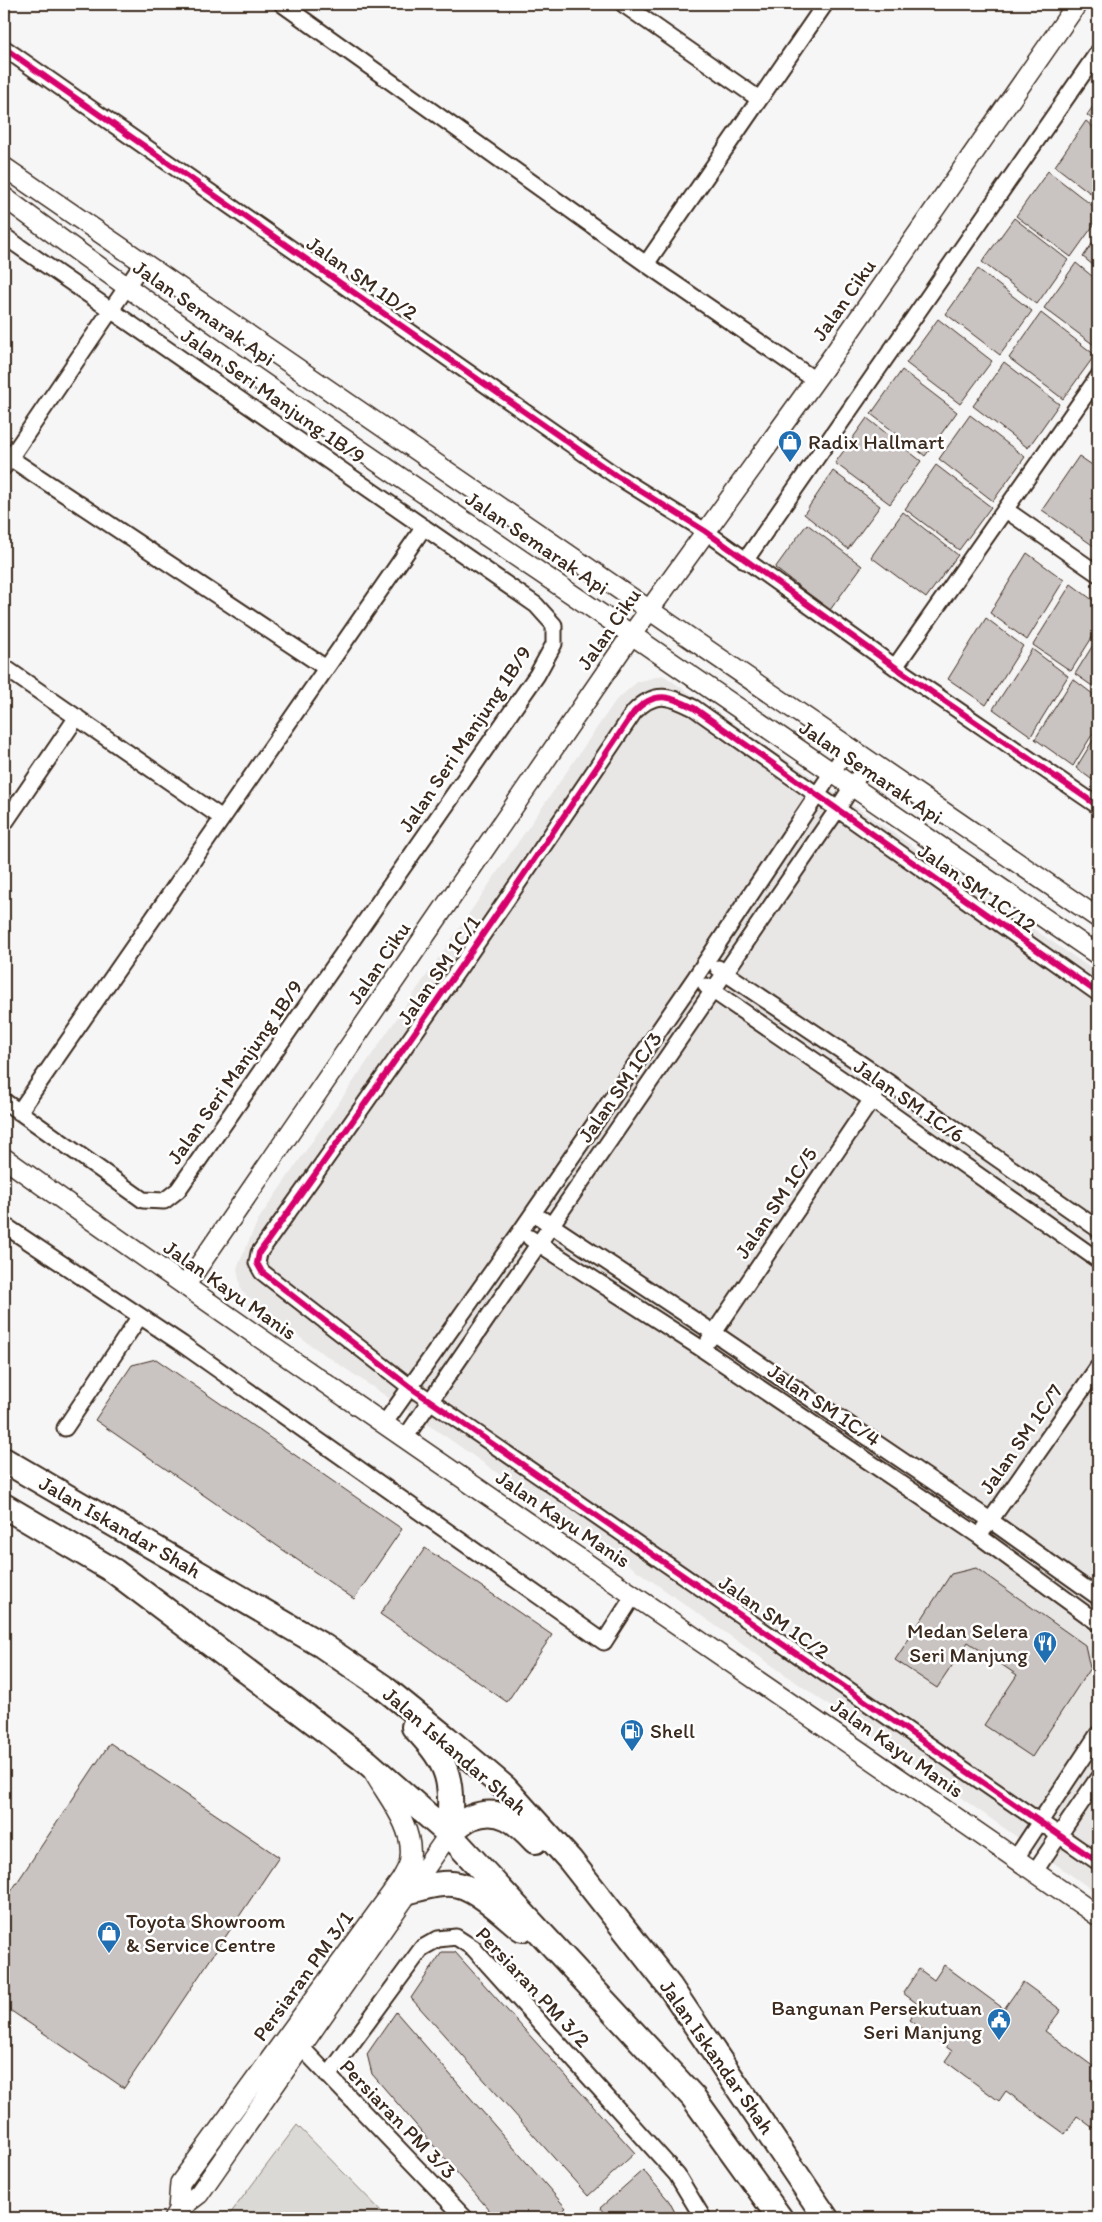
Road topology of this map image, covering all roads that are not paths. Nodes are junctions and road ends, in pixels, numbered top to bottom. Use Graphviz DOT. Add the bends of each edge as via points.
graph roads {
  1 [pos="282,4"];
  2 [pos="623,4"];
  3 [pos="825,4"];
  4 [pos="1077,4"];
  5 [pos="4,48"];
  6 [pos="1098,52"];
  7 [pos="759,99"];
  8 [pos="4,167"];
  9 [pos="4,196"];
  10 [pos="4,236"];
  11 [pos="143,263"];
  12 [pos="646,264"];
  13 [pos="126,286"];
  14 [pos="110,310"];
  15 [pos="1098,377"];
  16 [pos="815,380"];
  17 [pos="7,462"];
  18 [pos="1006,510"];
  19 [pos="424,526"];
  20 [pos="705,531"];
  21 [pos="745,561"];
  22 [pos="1098,574"];
  23 [pos="649,611"];
  24 [pos="632,634"];
  25 [pos="4,667"];
  26 [pos="895,667"];
  27 [pos="326,668"];
  28 [pos="77,718"];
  29 [pos="849,747"];
  30 [pos="868,760"];
  31 [pos="830,772"];
  32 [pos="852,787"];
  33 [pos="817,796"];
  34 [pos="1098,806"];
  35 [pos="837,810"];
  36 [pos="222,818"];
  37 [pos="4,824"];
  38 [pos="1098,918"];
  39 [pos="1098,955"];
  40 [pos="706,961"];
  41 [pos="725,973"];
  42 [pos="695,978"];
  43 [pos="713,990"];
  44 [pos="1098,994"];
  45 [pos="885,1080"];
  46 [pos="872,1100"];
  47 [pos="4,1102"];
  48 [pos="19,1112"];
  49 [pos="4,1158"];
  50 [pos="533,1213"];
  51 [pos="4,1225"];
  52 [pos="550,1225"];
  53 [pos="1098,1229"];
  54 [pos="520,1232"];
  55 [pos="538,1243"];
  56 [pos="1098,1260"];
  57 [pos="184,1286"];
  58 [pos="140,1316"];
  59 [pos="714,1333"];
  60 [pos="702,1349"];
  61 [pos="1098,1367"];
  62 [pos="410,1386"];
  63 [pos="431,1399"];
  64 [pos="384,1424"];
  65 [pos="65,1428"];
  66 [pos="405,1438"];
  67 [pos="4,1460"];
  68 [pos="4,1506"];
  69 [pos="990,1520"];
  70 [pos="979,1536"];
  71 [pos="634,1596"];
  72 [pos="1098,1596"];
  73 [pos="1098,1623"];
  74 [pos="323,1646"];
  75 [pos="1098,1734"];
  76 [pos="367,1762"];
  77 [pos="1098,1778"];
  78 [pos="1040,1822"];
  79 [pos="449,1834"];
  80 [pos="1059,1836"];
  81 [pos="1016,1858"];
  82 [pos="1098,1862"];
  83 [pos="1035,1872"];
  84 [pos="410,1891"];
  85 [pos="1098,1916"];
  86 [pos="582,1977"];
  87 [pos="670,1987"];
  88 [pos="302,2048"];
  89 [pos="328,2076"];
  90 [pos="176,2214"];
  91 [pos="465,2218"];
  92 [pos="703,2218"];
  93 [pos="780,2218"];
  94 [pos="826,2218"];
  1 -- 12 [label="street"];
  2 -- 7 [label="street"];
  3 -- 7 [label="street"];
  4 -- 16 [label="street, Jalan Ciku"];
  5 -- 20 [label="street, Jalan SM 1D/2" via="615,475"];
  6 -- 21 [label="street"];
  7 -- 12 [label="street"];
  8 -- 11 [label="street, Jalan Semarak Api"];
  9 -- 13 [label="street, Jalan Semarak Api"];
  10 -- 14 [label="street, Jalan Seri Manjung 1B/9"];
  11 -- 13 [label="street"];
  11 -- 23 [label="street, Jalan Semarak Api"];
  12 -- 16 [label="street"];
  13 -- 14 [label="street"];
  13 -- 24 [label="street, Jalan Semarak Api" via="406,482"];
  14 -- 17 [label="street"];
  14 -- 19 [label="street, Jalan Seri Manjung 1B/9"];
  15 -- 18 [label="street"];
  16 -- 20 [label="street, Jalan Ciku"];
  17 -- 27 [label="street"];
  18 -- 22 [label="street"];
  18 -- 26 [label="street"];
  19 -- 27 [label="street"];
  19 -- 48 [label="street, Jalan Seri Manjung 1B/9" via="536,604 554,625 554,644 537,676 178,1190 164,1201 143,1200"];
  20 -- 21 [label="street, Jalan SM 1D/2"];
  20 -- 23 [label="street, Jalan Ciku"];
  21 -- 26 [label="street, Jalan SM 1D/2"];
  23 -- 24 [label="street, Jalan Ciku"];
  23 -- 29 [label="street, Jalan Semarak Api"];
  24 -- 31 [label="street, Jalan Semarak Api"];
  24 -- 57 [label="street, Jalan Ciku"];
  25 -- 28 [label="street"];
  26 -- 34 [label="street, Jalan SM 1D/2"];
  27 -- 36 [label="street"];
  28 -- 36 [label="street"];
  28 -- 37 [label="street"];
  29 -- 30 [label="street, Jalan Semarak Api"];
  29 -- 31 [label="street, Jalan SM 1C/3"];
  30 -- 32 [label="street, Jalan SM 1C/3"];
  30 -- 38 [label="street, Jalan Semarak Api"];
  31 -- 32 [label="street, Jalan Semarak Api"];
  31 -- 33 [label="street, Jalan SM 1C/3"];
  32 -- 35 [label="street, Jalan SM 1C/3"];
  32 -- 39 [label="street, Jalan Semarak Api"];
  33 -- 35 [label="street, Jalan SM 1C/1"];
  33 -- 40 [label="street, Jalan SM 1C/3"];
  33 -- 62 [label="street, Jalan SM 1C/1" via="694,708 673,697 644,701 260,1253 257,1263 262,1272"];
  35 -- 41 [label="street, Jalan SM 1C/3"];
  35 -- 44 [label="street, Jalan SM 1C/12"];
  36 -- 48 [label="street"];
  40 -- 41 [label="street, Jalan SM 1C/6"];
  40 -- 42 [label="street, Jalan SM 1C/3"];
  41 -- 43 [label="street, Jalan SM 1C/3"];
  41 -- 45 [label="street, Jalan SM 1C/6"];
  42 -- 43 [label="street, Jalan SM 1C/6"];
  42 -- 50 [label="street, Jalan SM 1C/3"];
  43 -- 46 [label="street, Jalan SM 1C/6"];
  43 -- 52 [label="street, Jalan SM 1C/3"];
  45 -- 46 [label="street, Jalan SM 1C/5"];
  45 -- 53 [label="street, Jalan SM 1C/6"];
  46 -- 56 [label="street, Jalan SM 1C/6"];
  46 -- 59 [label="street, Jalan SM 1C/5"];
  47 -- 48 [label="street"];
  49 -- 57 [label="street, Jalan Kayu Manis"];
  50 -- 52 [label="street, Jalan SM 1C/4"];
  50 -- 54 [label="street, Jalan SM 1C/3"];
  51 -- 58 [label="street"];
  52 -- 55 [label="street, Jalan SM 1C/3"];
  52 -- 59 [label="street, Jalan SM 1C/4"];
  54 -- 55 [label="street, Jalan SM 1C/4"];
  54 -- 62 [label="street, Jalan SM 1C/3"];
  55 -- 60 [label="street, Jalan SM 1C/4"];
  55 -- 63 [label="street, Jalan SM 1C/3"];
  57 -- 64 [label="street, Jalan Kayu Manis"];
  58 -- 65 [label="street"];
  58 -- 71 [label="street" via="604,1642"];
  59 -- 60 [label="street, Jalan SM 1C/5"];
  59 -- 69 [label="street, Jalan SM 1C/4"];
  60 -- 70 [label="street, Jalan SM 1C/4"];
  61 -- 69 [label="street, Jalan SM 1C/7"];
  62 -- 63 [label="street, Jalan SM 1C/1"];
  62 -- 64 [label="street, Jalan SM 1C/3"];
  63 -- 66 [label="street, Jalan SM 1C/3"];
  63 -- 78 [label="street, Jalan SM 1C/2"];
  64 -- 66 [label="street, Jalan Kayu Manis"];
  66 -- 71 [label="street, Jalan Kayu Manis"];
  67 -- 74 [label="main road, Jalan Iskandar Shah"];
  68 -- 76 [label="main road, Jalan Iskandar Shah" via="114,1571"];
  69 -- 70 [label="street, Jalan SM 1C/7"];
  69 -- 72 [label="street, Jalan SM 1C/4"];
  70 -- 73 [label="street, Jalan SM 1C/4"];
  71 -- 81 [label="street, Jalan Kayu Manis"];
  74 -- 79 [label="main road" via="408,1720 441,1758 451,1795"];
  74 -- 87 [label="main road, Jalan Iskandar Shah" via="383,1687 505,1788 570,1860"];
  75 -- 78 [label="street"];
  76 -- 79 [label="main road, Jalan Iskandar Shah"];
  76 -- 90 [label="street, Persiaran PM 3/1" via="407,1828 410,1860 401,1880 180,2183"];
  77 -- 80 [label="street"];
  78 -- 80 [label="street, Jalan SM 1C/2"];
  78 -- 81 [label="street"];
  79 -- 84 [label="street, Persiaran PM 3/1"];
  79 -- 86 [label="main road, Jalan Iskandar Shah"];
  79 -- 87 [label="main road" via="472,1817 499,1814 517,1822"];
  80 -- 82 [label="street, Jalan SM 1C/2"];
  80 -- 83 [label="street"];
  81 -- 83 [label="street, Jalan Kayu Manis"];
  83 -- 85 [label="street, Jalan Kayu Manis"];
  84 -- 86 [label="main road" via="436,1885 459,1885 472,1890"];
  84 -- 88 [label="street, Persiaran PM 3/1"];
  86 -- 93 [label="main road, Jalan Iskandar Shah" via="692,2097"];
  87 -- 94 [label="main road, Jalan Iskandar Shah"];
  88 -- 89 [label="street, Persiaran PM 3/3"];
  88 -- 90 [label="street, Persiaran PM 3/1" via="199,2194"];
  89 -- 91 [label="street, Persiaran PM 3/3"];
  89 -- 92 [label="street, Persiaran PM 3/2" via="422,1948 438,1939 456,1937 473,1948 677,2175"];
}
